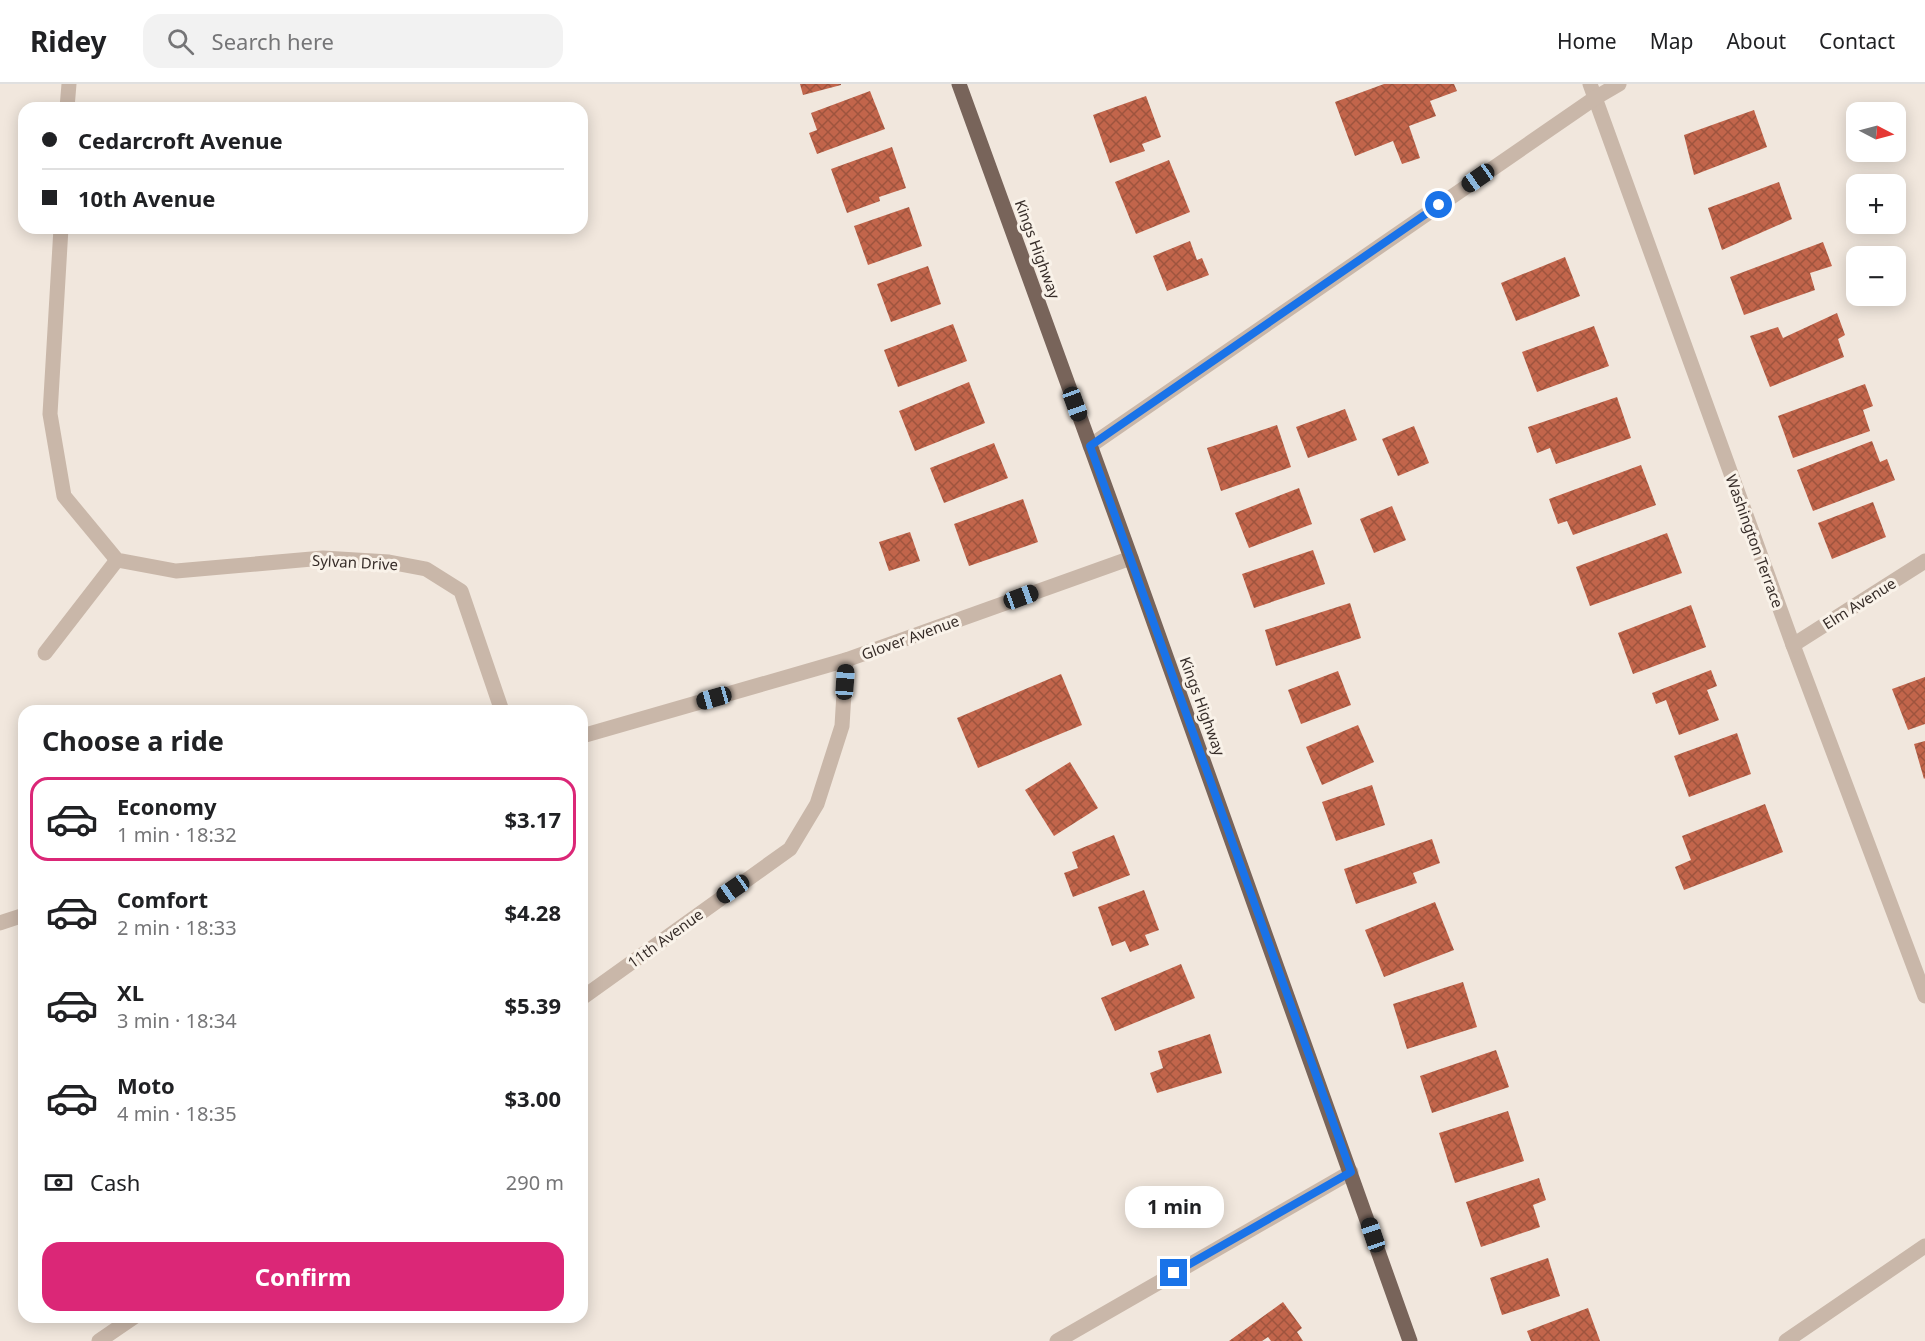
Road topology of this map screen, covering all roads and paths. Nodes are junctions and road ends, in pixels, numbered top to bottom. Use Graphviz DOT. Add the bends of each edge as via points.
graph roads {
  1 [pos="69,84"];
  2 [pos="959,84"];
  3 [pos="1619,84"];
  4 [pos="1592,91"];
  5 [pos="68,102"];
  6 [pos="61,234"];
  7 [pos="1090,446"];
  8 [pos="1131,558"];
  9 [pos="117,560"];
  10 [pos="1925,561"];
  11 [pos="1793,645"];
  12 [pos="45,653"];
  13 [pos="846,660"];
  14 [pos="500,705"];
  15 [pos="588,734"];
  16 [pos="18,917"];
  17 [pos="0,923"];
  18 [pos="588,994"];
  19 [pos="1925,996"];
  20 [pos="1351,1172"];
  21 [pos="1925,1246"];
  22 [pos="125,1323"];
  23 [pos="99,1341"];
  24 [pos="1057,1341"];
  25 [pos="1410,1341"];
  26 [pos="1786,1341"];
  1 -- 5 [label="street"];
  2 -- 7 [label="main road, Kings Highway"];
  3 -- 4 [label="street"];
  4 -- 7 [label="street"];
  4 -- 11 [label="street, Washington Terrace"];
  6 -- 9 [label="street" via="50,414 64,496"];
  7 -- 8 [label="main road, Kings Highway"];
  8 -- 13 [label="street, Glover Avenue"];
  8 -- 20 [label="main road, Kings Highway"];
  9 -- 12 [label="street"];
  9 -- 14 [label="street, Sylvan Drive" via="176,571 323,558 389,562 426,569 461,591"];
  10 -- 11 [label="street, Elm Avenue"];
  11 -- 19 [label="street, Washington Terrace"];
  13 -- 15 [label="street, Glover Avenue"];
  13 -- 18 [label="street, 11th Avenue" via="842,726 817,804 790,849"];
  16 -- 17 [label="street"];
  20 -- 24 [label="street"];
  20 -- 25 [label="main road, Kings Highway"];
  21 -- 26 [label="street"];
  22 -- 23 [label="street"];
}
